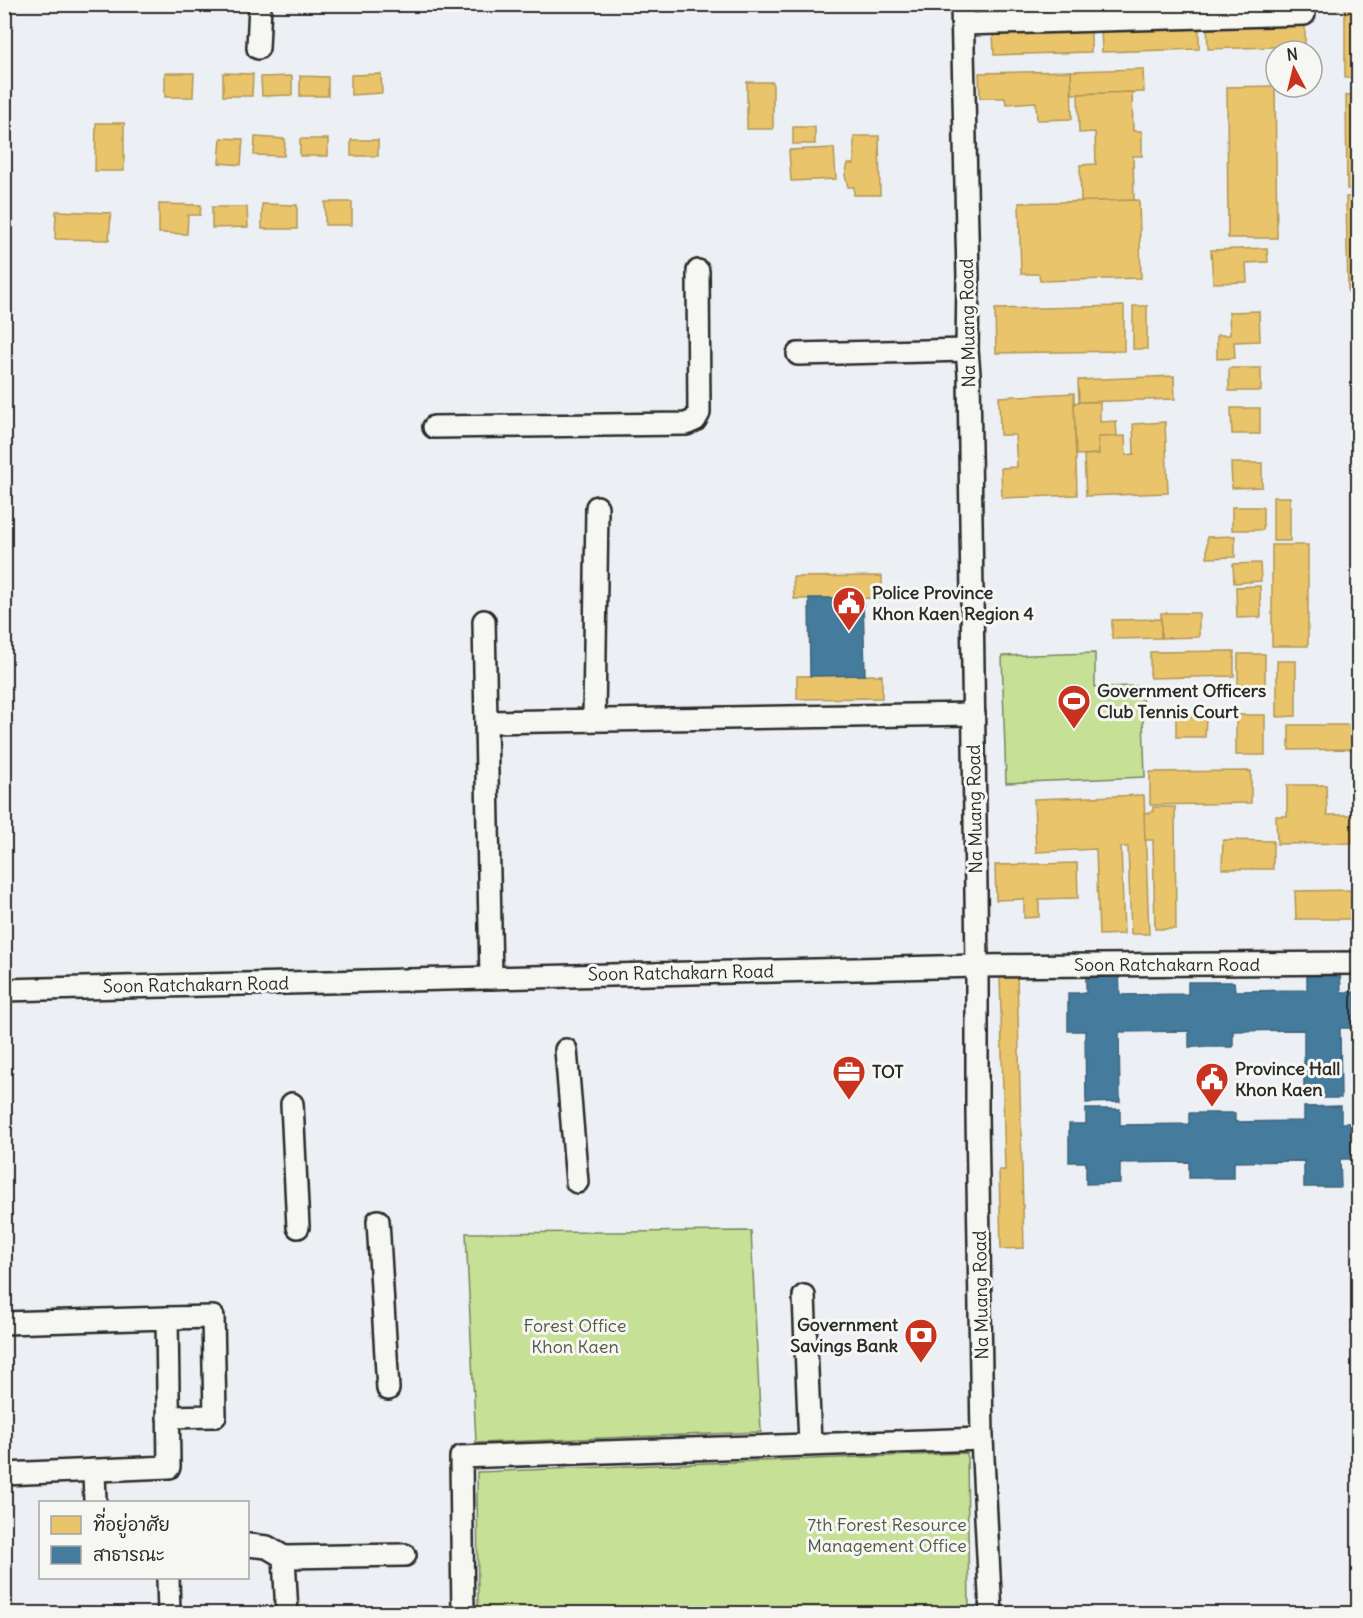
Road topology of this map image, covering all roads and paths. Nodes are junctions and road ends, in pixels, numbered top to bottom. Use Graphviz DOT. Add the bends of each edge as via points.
graph roads {
  1 [pos="260,4"];
  2 [pos="962,14"];
  3 [pos="1304,14"];
  4 [pos="258,48"];
  5 [pos="698,271"];
  6 [pos="967,350"];
  7 [pos="798,354"];
  8 [pos="434,428"];
  9 [pos="597,507"];
  10 [pos="484,621"];
  11 [pos="974,714"];
  12 [pos="594,719"];
  13 [pos="486,722"];
  14 [pos="1359,963"];
  15 [pos="977,966"];
  16 [pos="491,978"];
  17 [pos="4,990"];
  18 [pos="566,1050"];
  19 [pos="292,1104"];
  20 [pos="577,1182"];
  21 [pos="378,1221"];
  22 [pos="298,1227"];
  23 [pos="804,1296"];
  24 [pos="167,1318"];
  25 [pos="4,1323"];
  26 [pos="388,1389"];
  27 [pos="168,1417"];
  28 [pos="982,1439"];
  29 [pos="810,1444"];
  30 [pos="94,1470"];
  31 [pos="4,1474"];
  32 [pos="95,1501"];
  33 [pos="249,1545"];
  34 [pos="405,1555"];
  35 [pos="284,1557"];
  36 [pos="168,1579"];
  37 [pos="169,1614"];
  38 [pos="287,1614"];
  39 [pos="463,1614"];
  40 [pos="991,1614"];
  1 -- 4 [label="street"];
  2 -- 3 [label="street"];
  2 -- 6 [label="street, Na Muang Road"];
  5 -- 8 [label="street" via="699,412 694,420 686,424"];
  6 -- 7 [label="street"];
  6 -- 11 [label="street, Na Muang Road"];
  9 -- 12 [label="street"];
  10 -- 13 [label="street"];
  11 -- 12 [label="street"];
  11 -- 15 [label="street, Na Muang Road"];
  12 -- 13 [label="street"];
  13 -- 16 [label="street"];
  14 -- 15 [label="street, Soon Ratchakarn Road"];
  15 -- 16 [label="street, Soon Ratchakarn Road"];
  15 -- 28 [label="street, Na Muang Road"];
  16 -- 17 [label="street, Soon Ratchakarn Road"];
  18 -- 20 [label="street"];
  19 -- 22 [label="street"];
  21 -- 26 [label="street"];
  23 -- 29 [label="street"];
  24 -- 25 [label="street"];
  24 -- 27 [label="street"];
  24 -- 27 [label="street" via="213,1317 215,1416"];
  27 -- 30 [label="street" via="169,1467"];
  28 -- 29 [label="street"];
  28 -- 40 [label="street, Na Muang Road"];
  29 -- 39 [label="street" via="461,1457"];
  30 -- 31 [label="street"];
  30 -- 32 [label="street"];
  33 -- 35 [label="street" via="267,1547"];
  34 -- 35 [label="street"];
  35 -- 38 [label="street"];
  36 -- 37 [label="street"];
}
